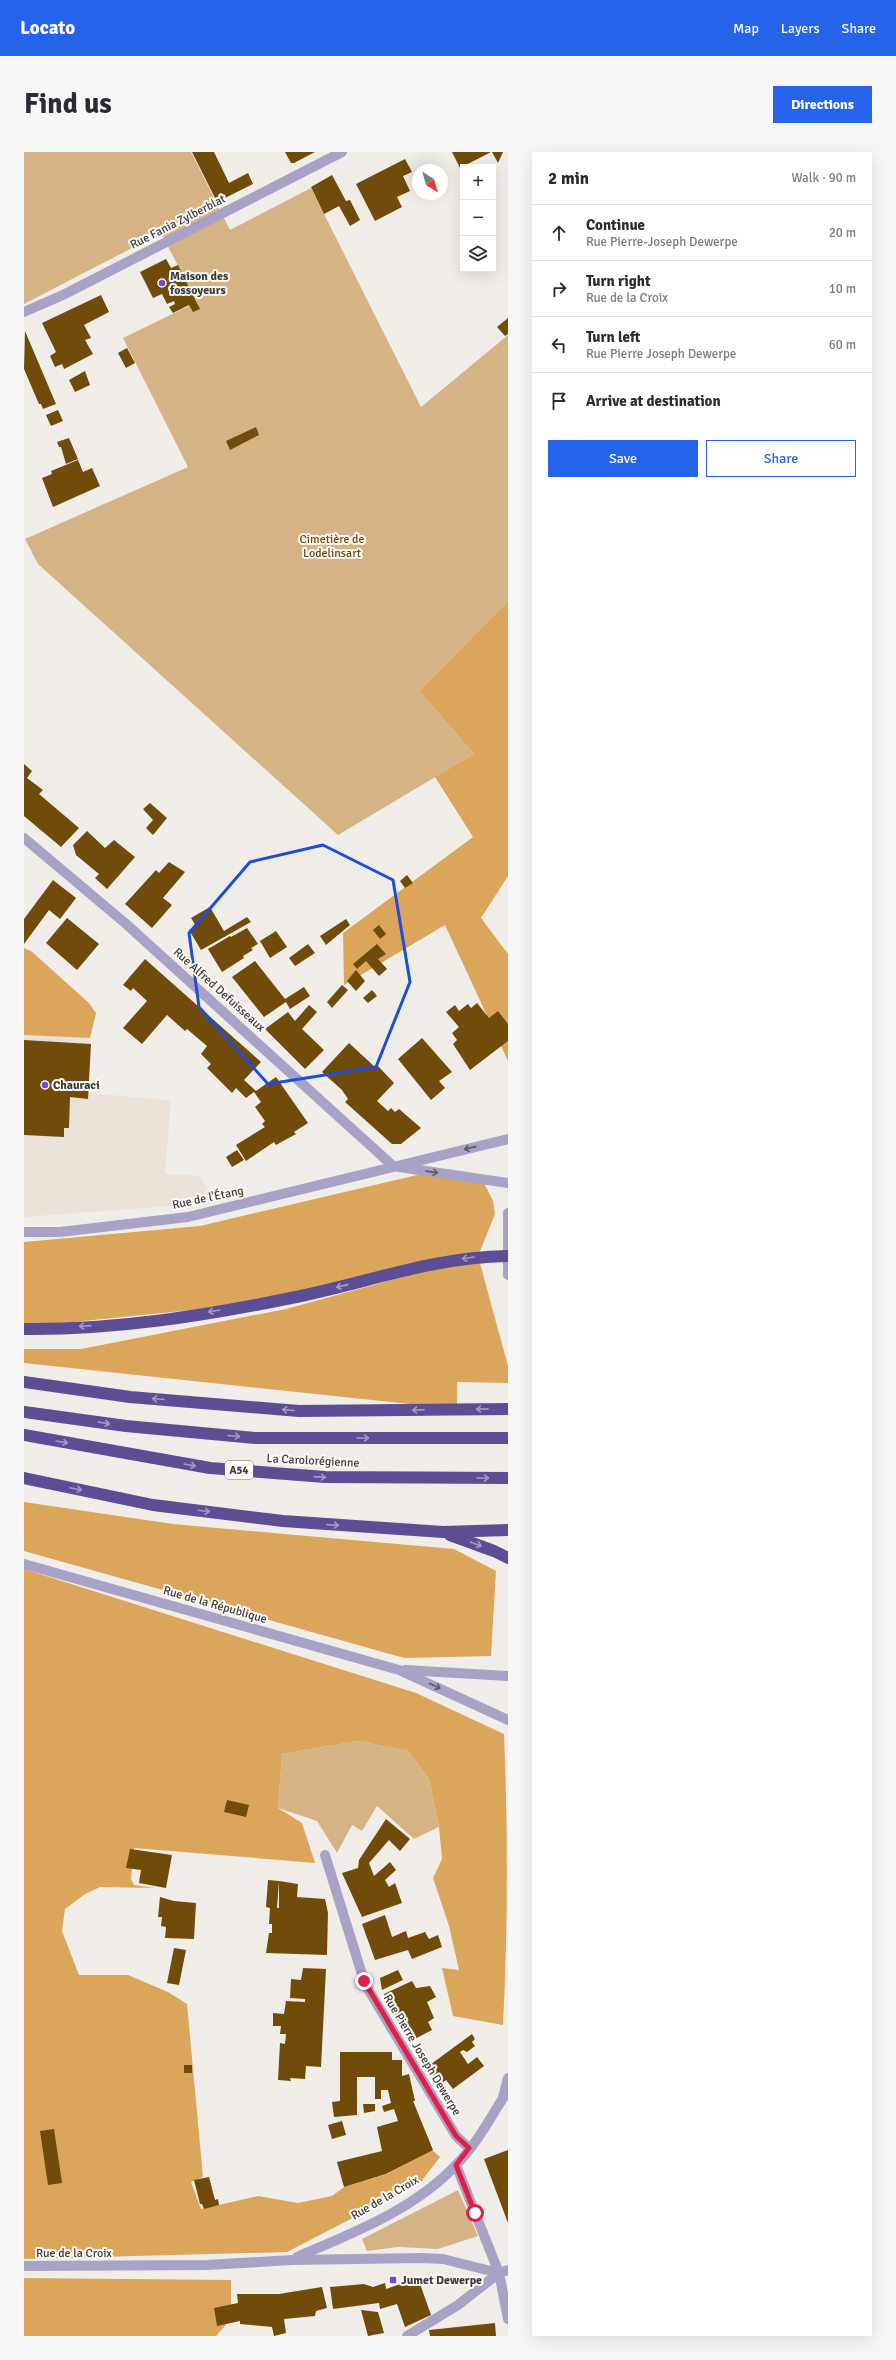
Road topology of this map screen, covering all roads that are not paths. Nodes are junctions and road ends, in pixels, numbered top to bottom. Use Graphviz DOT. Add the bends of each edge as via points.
graph roads {
  1 [pos="342,152"];
  2 [pos="24,312"];
  3 [pos="24,838"];
  4 [pos="508,1139"];
  5 [pos="393,1166"];
  6 [pos="508,1183"];
  7 [pos="508,1213"];
  8 [pos="24,1232"];
  9 [pos="508,1256"];
  10 [pos="508,1275"];
  11 [pos="24,1329"];
  12 [pos="24,1382"];
  13 [pos="508,1409"];
  14 [pos="24,1412"];
  15 [pos="24,1435"];
  16 [pos="508,1438"];
  17 [pos="24,1478"];
  18 [pos="508,1478"];
  19 [pos="508,1530"];
  20 [pos="443,1532"];
  21 [pos="508,1558"];
  22 [pos="24,1564"];
  23 [pos="400,1670"];
  24 [pos="508,1676"];
  25 [pos="508,1720"];
  26 [pos="325,1855"];
  27 [pos="508,2078"];
  28 [pos="505,2095"];
  29 [pos="469,2148"];
  30 [pos="456,2165"];
  31 [pos="292,2260"];
  32 [pos="24,2266"];
  33 [pos="504,2271"];
  34 [pos="508,2319"];
  35 [pos="407,2336"];
  1 -- 2 [label="street, Rue Fania Zylberblat" via="63,295"];
  3 -- 5 [label="street, Rue Alfred Defuisseaux" via="125,923"];
  4 -- 5 [label="street, Rue de l'Étang, one-way"];
  5 -- 6 [label="street, Rue de l'Étang, one-way"];
  5 -- 8 [label="street, Rue de l'Étang" via="302,1191 188,1217 60,1232"];
  7 -- 9 [label="street"];
  9 -- 10 [label="street"];
  9 -- 11 [label="highway, one-way" via="478,1256 442,1262 291,1298 155,1322"];
  13 -- 12 [label="highway, one-way" via="299,1411 130,1397"];
  14 -- 16 [label="highway, La Carolorégienne, one-way" via="126,1426 255,1438"];
  15 -- 18 [label="highway, La Carolorégienne / A54, one-way" via="210,1468 325,1478"];
  17 -- 20 [label="highway, one-way" via="176,1508 283,1522"];
  19 -- 20 [label="highway"];
  20 -- 21 [label="highway, one-way"];
  22 -- 23 [label="street, Rue de la République"];
  23 -- 24 [label="street, Rue de la République"];
  23 -- 25 [label="street, Rue de la République, one-way"];
  26 -- 29 [label="street, Rue Pierre Joseph Dewerpe" via="365,1984 456,2136"];
  27 -- 28 [label="street, Rue de la Croix"];
  28 -- 29 [label="street, Rue de la Croix"];
  29 -- 30 [label="street, Rue de la Croix"];
  30 -- 31 [label="street, Rue de la Croix" via="418,2197 373,2223"];
  30 -- 33 [label="street"];
  31 -- 32 [label="street, Rue de la Croix" via="207,2265"];
  31 -- 33 [label="street, Rue de la Croix" via="443,2259"];
  33 -- 34 [label="street"];
  33 -- 35 [label="street" via="458,2305"];
}
